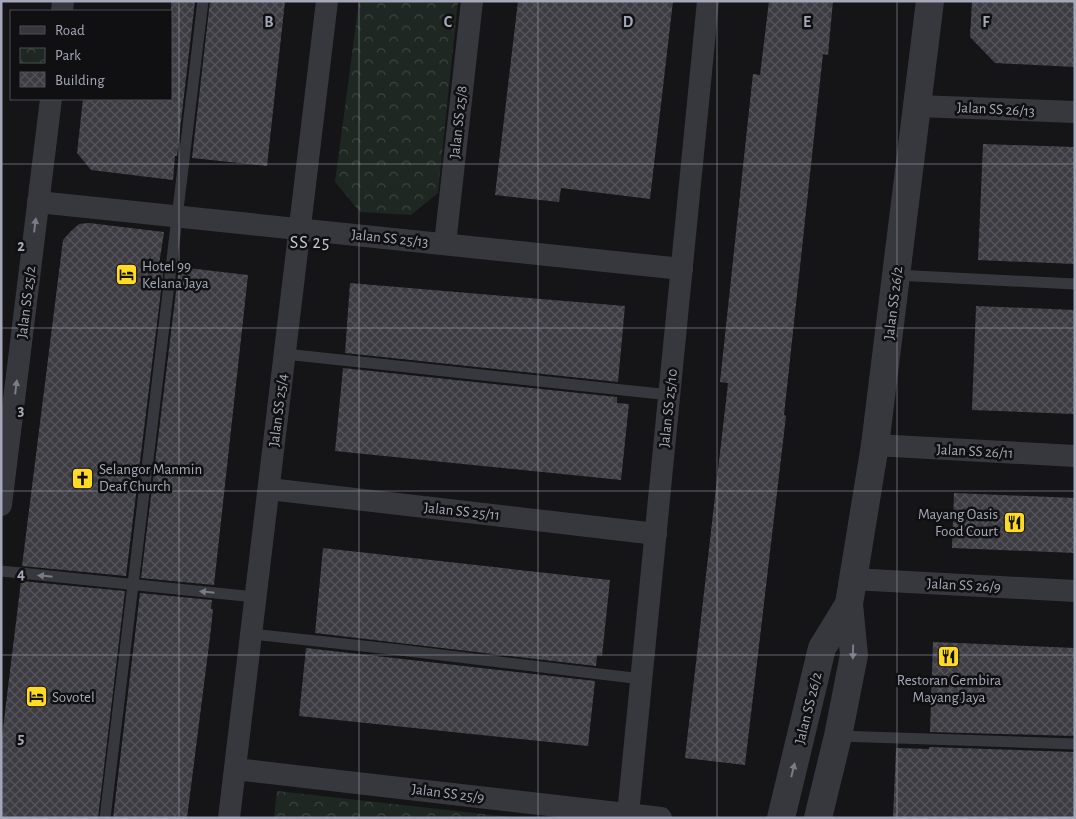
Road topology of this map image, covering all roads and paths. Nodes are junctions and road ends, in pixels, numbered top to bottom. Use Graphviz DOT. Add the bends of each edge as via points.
graph roads {
  1 [pos="203,1"];
  2 [pos="327,1"];
  3 [pos="472,1"];
  4 [pos="708,1"];
  5 [pos="930,1"];
  6 [pos="51,100"];
  7 [pos="917,106"];
  8 [pos="1075,112"];
  9 [pos="38,202"];
  10 [pos="177,216"];
  11 [pos="299,228"];
  12 [pos="445,244"];
  13 [pos="682,268"];
  14 [pos="896,275"];
  15 [pos="1075,284"];
  16 [pos="285,354"];
  17 [pos="670,395"];
  18 [pos="875,446"];
  19 [pos="1075,456"];
  20 [pos="268,490"];
  21 [pos="1,505"];
  22 [pos="656,534"];
  23 [pos="1,571"];
  24 [pos="133,585"];
  25 [pos="1075,591"];
  26 [pos="851,592"];
  27 [pos="256,597"];
  28 [pos="251,634"];
  29 [pos="642,679"];
  30 [pos="838,736"];
  31 [pos="1075,744"];
  32 [pos="234,768"];
  33 [pos="628,814"];
  34 [pos="105,818"];
  35 [pos="229,818"];
  36 [pos="661,818"];
  37 [pos="781,818"];
  38 [pos="818,818"];
  1 -- 10 [label="lane"];
  2 -- 11 [label="street, Jalan SS 25/4"];
  3 -- 12 [label="street, Jalan SS 25/8"];
  4 -- 13 [label="street, Jalan SS 25/10"];
  5 -- 7 [label="street, Jalan SS 26/2"];
  6 -- 9 [label="street, Jalan SS 25/2"];
  7 -- 8 [label="street, Jalan SS 26/13"];
  7 -- 14 [label="street, Jalan SS 26/2"];
  9 -- 10 [label="street, Jalan SS 25/13"];
  21 -- 9 [label="street, Jalan SS 25/2, one-way"];
  10 -- 11 [label="street, Jalan SS 25/13"];
  10 -- 24 [label="lane"];
  11 -- 12 [label="street, Jalan SS 25/13"];
  11 -- 16 [label="street, Jalan SS 25/4"];
  12 -- 13 [label="street, Jalan SS 25/13"];
  13 -- 17 [label="street, Jalan SS 25/10"];
  14 -- 15 [label="lane"];
  14 -- 18 [label="street, Jalan SS 26/2"];
  16 -- 17 [label="lane"];
  16 -- 20 [label="street, Jalan SS 25/4"];
  17 -- 22 [label="street, Jalan SS 25/10"];
  18 -- 19 [label="street, Jalan SS 26/11"];
  18 -- 26 [label="street, Jalan SS 26/2"];
  20 -- 22 [label="street, Jalan SS 25/11"];
  20 -- 27 [label="street, Jalan SS 25/4"];
  22 -- 29 [label="street, Jalan SS 25/10"];
  24 -- 23 [label="lane, one-way"];
  27 -- 24 [label="lane, one-way"];
  24 -- 34 [label="lane"];
  25 -- 26 [label="street, Jalan SS 26/9"];
  26 -- 30 [label="street, Jalan SS 26/2, one-way" via="854,655"];
  37 -- 26 [label="street, Jalan SS 26/2, one-way" via="822,648"];
  27 -- 28 [label="street, Jalan SS 25/4"];
  28 -- 29 [label="lane"];
  28 -- 32 [label="street, Jalan SS 25/4"];
  29 -- 33 [label="street, Jalan SS 25/10"];
  30 -- 31 [label="lane"];
  30 -- 38 [label="street, Jalan SS 26/2"];
  32 -- 33 [label="street, Jalan SS 25/9"];
  32 -- 35 [label="street, Jalan SS 25/4"];
  33 -- 36 [label="street, Jalan SS 25/9"];
}
